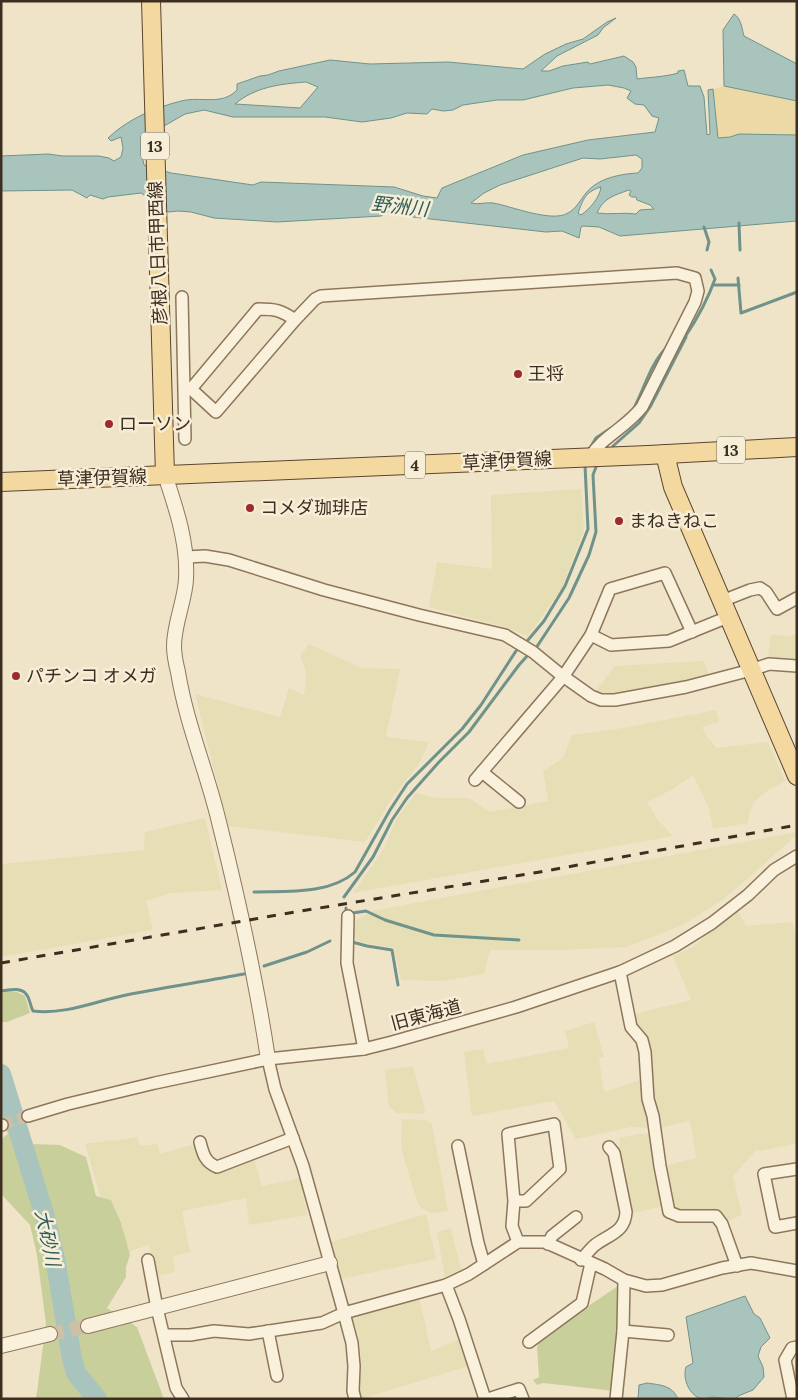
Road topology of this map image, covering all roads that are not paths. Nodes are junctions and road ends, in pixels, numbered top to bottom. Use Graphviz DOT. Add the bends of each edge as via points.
graph roads {
  1 [pos="151,1"];
  2 [pos="182,297"];
  3 [pos="295,320"];
  4 [pos="187,388"];
  5 [pos="162,389"];
  6 [pos="185,439"];
  7 [pos="797,447"];
  8 [pos="664,454"];
  9 [pos="590,457"];
  10 [pos="165,475"];
  11 [pos="1,482"];
  12 [pos="186,557"];
  13 [pos="797,598"];
  14 [pos="725,609"];
  15 [pos="692,632"];
  16 [pos="591,635"];
  17 [pos="797,666"];
  18 [pos="750,670"];
  19 [pos="563,676"];
  20 [pos="797,776"];
  21 [pos="519,802"];
  22 [pos="797,856"];
  23 [pos="348,916"];
  24 [pos="620,972"];
  25 [pos="364,1049"];
  26 [pos="268,1059"];
  27 [pos="28,1116"];
  28 [pos="293,1138"];
  29 [pos="200,1142"];
  30 [pos="458,1146"];
  31 [pos="609,1147"];
  32 [pos="797,1169"];
  33 [pos="514,1202"];
  34 [pos="576,1217"];
  35 [pos="797,1223"];
  36 [pos="518,1242"];
  37 [pos="548,1244"];
  38 [pos="148,1260"];
  39 [pos="586,1262"];
  40 [pos="330,1263"];
  41 [pos="484,1264"];
  42 [pos="737,1266"];
  43 [pos="797,1271"];
  44 [pos="624,1280"];
  45 [pos="446,1285"];
  46 [pos="157,1308"];
  47 [pos="344,1312"];
  48 [pos="88,1326"];
  49 [pos="268,1331"];
  50 [pos="623,1331"];
  51 [pos="50,1334"];
  52 [pos="164,1335"];
  53 [pos="668,1335"];
  54 [pos="529,1342"];
  55 [pos="1,1346"];
  56 [pos="797,1347"];
  57 [pos="277,1376"];
  58 [pos="183,1399"];
  59 [pos="355,1399"];
  60 [pos="487,1399"];
  61 [pos="523,1399"];
  62 [pos="616,1399"];
  63 [pos="794,1399"];
  1 -- 5 [label="main road, 彦根八日市甲西線 / 13"];
  2 -- 4 [label="street"];
  3 -- 4 [label="street" via="276,309 258,310"];
  3 -- 4 [label="street" via="216,412"];
  3 -- 9 [label="street" via="321,296 677,273 695,278 698,291 695,302 642,406 634,418 596,448"];
  4 -- 5 [label="street"];
  4 -- 6 [label="street"];
  5 -- 10 [label="main road, 彦根八日市甲西線 / 13"];
  7 -- 8 [label="main road, 13"];
  8 -- 9 [label="main road, 草津伊賀線 / 4"];
  8 -- 14 [label="main road" via="672,487"];
  9 -- 10 [label="main road, 草津伊賀線 / 4"];
  10 -- 11 [label="main road, 草津伊賀線 / 4"];
  10 -- 12 [label="street"];
  12 -- 19 [label="street" via="229,560 324,590 504,635 533,652"];
  12 -- 26 [label="street" via="184,597 174,646 178,672 183,700 218,817 259,998"];
  13 -- 14 [label="street" via="777,609 760,588 750,590"];
  14 -- 15 [label="street"];
  14 -- 18 [label="main road"];
  15 -- 16 [label="street" via="669,641 611,645"];
  15 -- 16 [label="street" via="665,573 610,589"];
  16 -- 19 [label="street"];
  17 -- 18 [label="street" via="768,664"];
  18 -- 19 [label="street" via="686,687 614,700 591,696"];
  18 -- 20 [label="main road"];
  19 -- 21 [label="street" via="478,776"];
  22 -- 24 [label="street, 旧東海道" via="774,870 712,923 675,946"];
  23 -- 25 [label="street" via="347,963"];
  24 -- 25 [label="street, 旧東海道" via="438,1030"];
  24 -- 42 [label="street" via="631,1027 642,1040 645,1052 648,1099 670,1212 679,1216 716,1216 728,1237"];
  25 -- 26 [label="street, 旧東海道"];
  26 -- 27 [label="street, 旧東海道" via="154,1083"];
  26 -- 28 [label="street"];
  28 -- 29 [label="street" via="217,1167 205,1158"];
  28 -- 40 [label="street"];
  30 -- 41 [label="street"];
  31 -- 39 [label="street" via="614,1153 626,1221 594,1246"];
  32 -- 35 [label="street" via="764,1174 775,1227"];
  33 -- 33 [label="street" via="508,1134 554,1124 560,1169 526,1201"];
  33 -- 36 [label="street" via="512,1226"];
  34 -- 37 [label="street" via="552,1236"];
  36 -- 37 [label="street"];
  36 -- 41 [label="street"];
  37 -- 39 [label="street"];
  38 -- 46 [label="street"];
  39 -- 44 [label="street"];
  39 -- 54 [label="street" via="582,1303"];
  40 -- 46 [label="street"];
  40 -- 47 [label="street"];
  41 -- 45 [label="street"];
  42 -- 43 [label="street" via="751,1263"];
  42 -- 44 [label="street" via="662,1285 646,1286"];
  44 -- 50 [label="street"];
  45 -- 47 [label="street"];
  45 -- 60 [label="street"];
  46 -- 48 [label="street"];
  46 -- 52 [label="street"];
  47 -- 49 [label="street" via="322,1323"];
  47 -- 59 [label="street" via="352,1343"];
  49 -- 52 [label="street"];
  49 -- 57 [label="street"];
  50 -- 53 [label="street"];
  50 -- 62 [label="street"];
  51 -- 55 [label="street"];
  52 -- 58 [label="street" via="176,1388"];
  56 -- 63 [label="street" via="792,1348 785,1360"];
  60 -- 61 [label="street" via="519,1389"];
}
